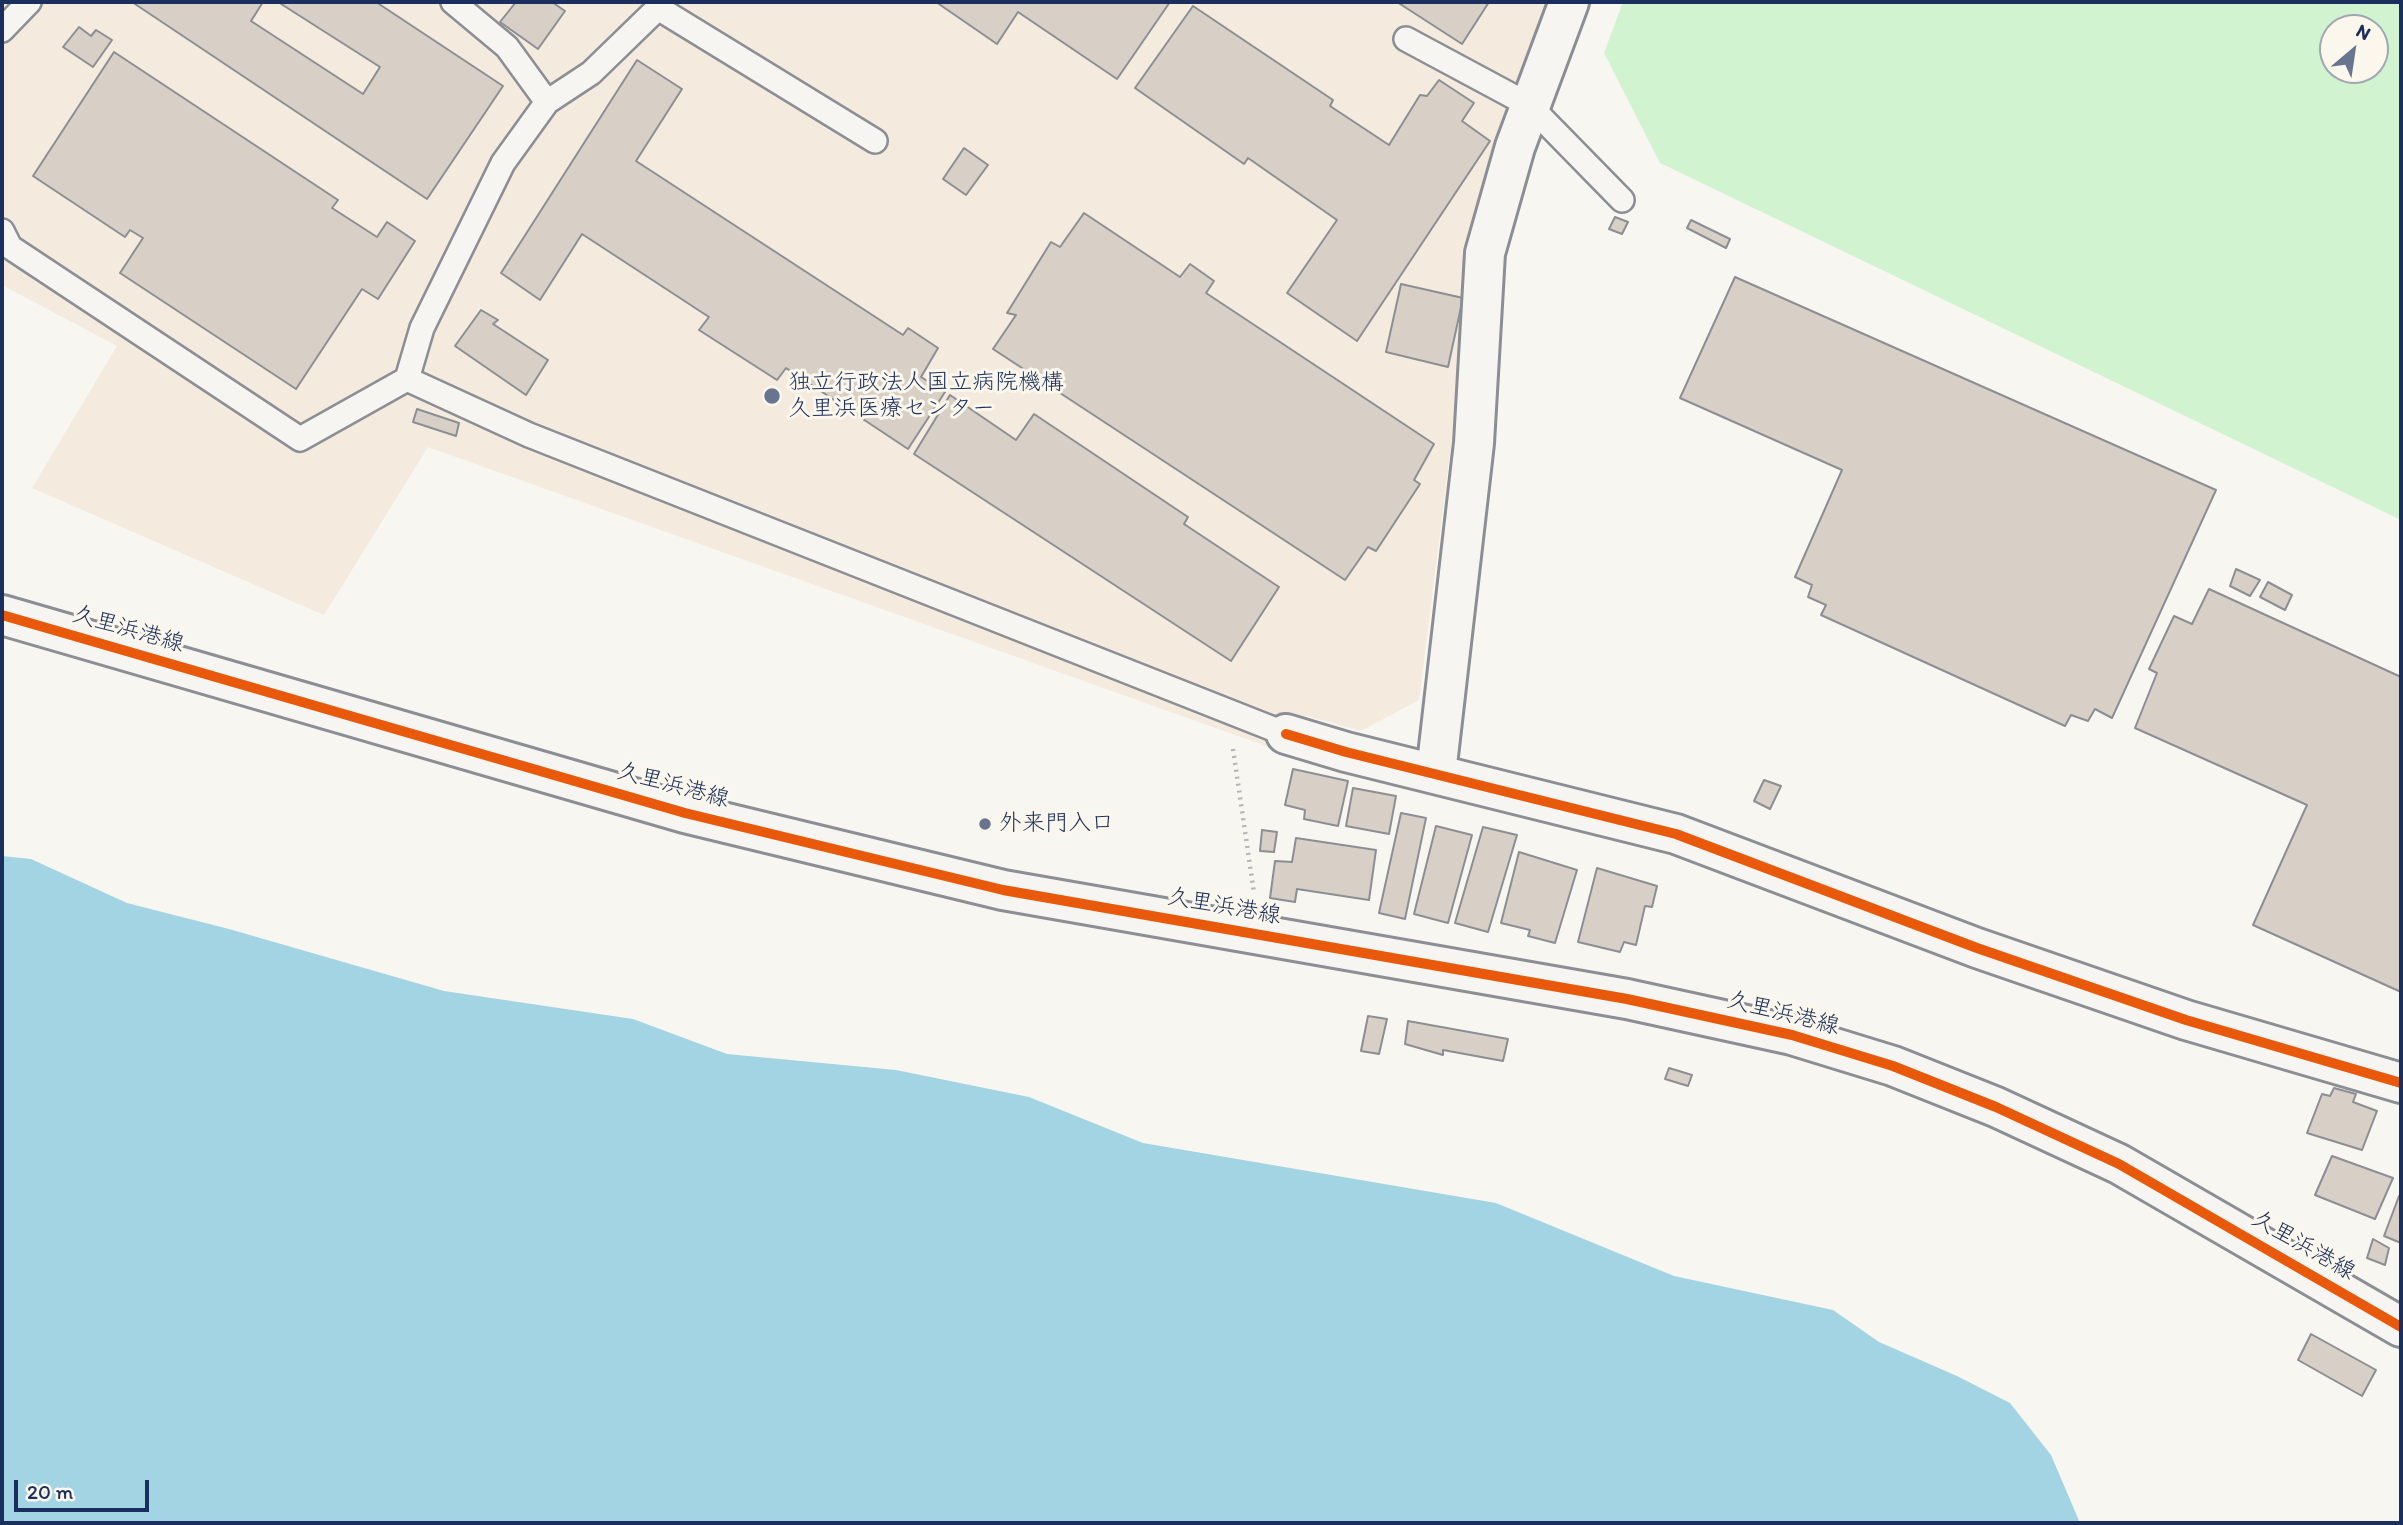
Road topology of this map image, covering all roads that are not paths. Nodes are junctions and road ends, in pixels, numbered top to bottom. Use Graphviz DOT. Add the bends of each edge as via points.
graph roads {
  1 [pos="29,2"];
  2 [pos="453,2"];
  3 [pos="1569,2"];
  4 [pos="2,30"];
  5 [pos="1406,39"];
  6 [pos="547,102"];
  7 [pos="1529,105"];
  8 [pos="875,141"];
  9 [pos="1622,200"];
  10 [pos="2,231"];
  11 [pos="407,379"];
  12 [pos="2,615"];
  13 [pos="1286,734"];
  14 [pos="1436,773"];
  15 [pos="2401,1083"];
  16 [pos="2401,1327"];
  1 -- 4 [label="lane"];
  2 -- 6 [label="lane" via="507,47"];
  3 -- 7 [label="main road"];
  5 -- 7 [label="lane"];
  6 -- 8 [label="lane" via="591,73 657,8"];
  6 -- 11 [label="lane" via="503,163 422,328"];
  7 -- 9 [label="lane"];
  7 -- 14 [label="main road" via="1485,253 1474,443"];
  10 -- 11 [label="lane" via="10,247 300,439"];
  11 -- 13 [label="lane" via="542,440"];
  12 -- 16 [label="main road, 久里浜港線" via="685,813 1003,890 1627,999 1791,1035 1893,1066 2119,1164"];
  13 -- 14 [label="main road"];
  14 -- 15 [label="main road" via="1676,834 1977,948 2173,1016"];
}
